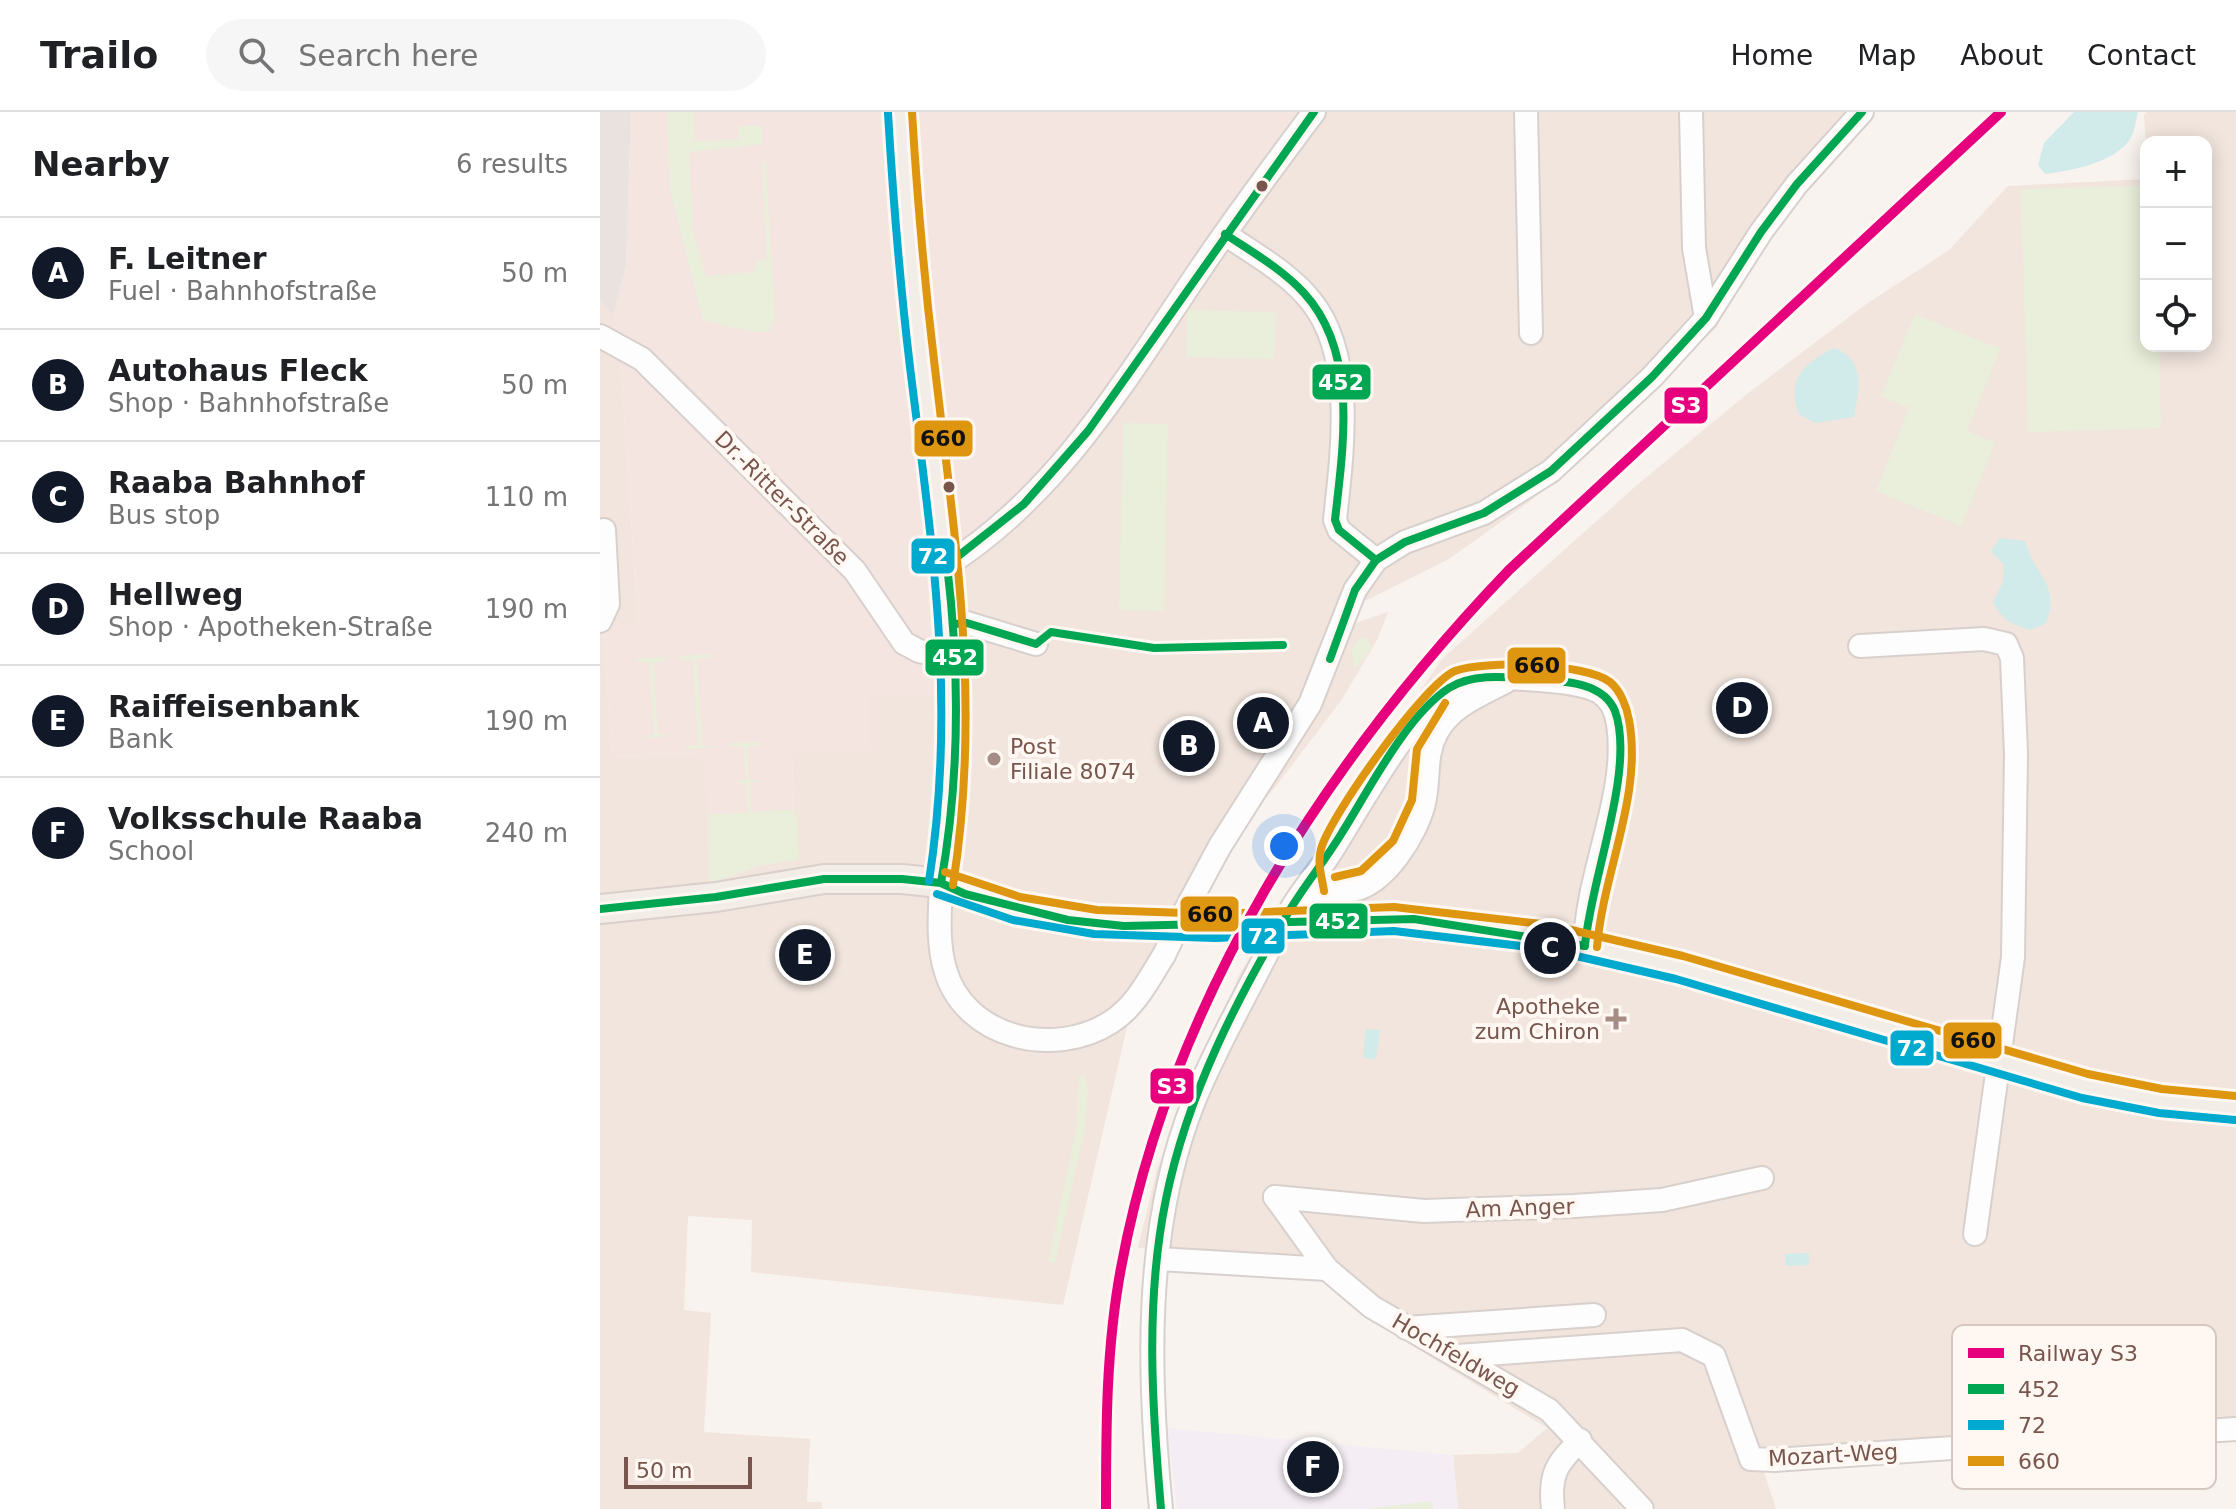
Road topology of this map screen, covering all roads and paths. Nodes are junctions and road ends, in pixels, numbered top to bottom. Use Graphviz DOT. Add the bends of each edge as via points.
graph roads {
  1 [pos="900,112"];
  2 [pos="1314,112"];
  3 [pos="1526,112"];
  4 [pos="1691,112"];
  5 [pos="1862,112"];
  6 [pos="1225,234"];
  7 [pos="1706,318"];
  8 [pos="1531,333"];
  9 [pos="600,336"];
  10 [pos="604,530"];
  11 [pos="1376,560"];
  12 [pos="947,565"];
  13 [pos="600,621"];
  14 [pos="955,624"];
  15 [pos="1036,644"];
  16 [pos="1860,646"];
  17 [pos="955,659"];
  18 [pos="1509,679"];
  19 [pos="1401,744"];
  20 [pos="1426,756"];
  21 [pos="941,883"];
  22 [pos="1297,907"];
  23 [pos="600,909"];
  24 [pos="1193,922"];
  25 [pos="1585,946"];
  26 [pos="1999,1063"];
  27 [pos="2236,1108"];
  28 [pos="1762,1178"];
  29 [pos="1275,1197"];
  30 [pos="1975,1234"];
  31 [pos="1159,1259"];
  32 [pos="1327,1269"];
  33 [pos="1594,1315"];
  34 [pos="1406,1328"];
  35 [pos="1458,1356"];
  36 [pos="2236,1429"];
  37 [pos="2216,1430"];
  38 [pos="1580,1440"];
  39 [pos="1952,1448"];
  40 [pos="1161,1509"];
  41 [pos="1553,1509"];
  42 [pos="1642,1509"];
  1 -- 12 [label="main road"];
  2 -- 6 [label="street"];
  3 -- 8 [label="street"];
  4 -- 7 [label="street" via="1694,248"];
  5 -- 7 [label="street" via="1779,208"];
  6 -- 11 [label="street" via="1285,276 1311,301 1333,336 1341,369 1335,520 1339,530"];
  6 -- 12 [label="street" via="1137,366 1049,481"];
  7 -- 11 [label="street" via="1652,377 1551,471 1484,513 1405,542"];
  9 -- 17 [label="street, Dr.-Ritter-Straße" via="642,359 855,571 904,643 941,659"];
  10 -- 13 [label="street" via="608,604"];
  11 -- 24 [label="street" via="1355,590 1310,704 1220,846"];
  12 -- 14 [label="main road"];
  14 -- 15 [label="street"];
  14 -- 17 [label="main road"];
  16 -- 26 [label="street" via="1984,639 2006,644 2012,658 2013,957"];
  17 -- 21 [label="main road" via="953,812"];
  18 -- 19 [label="street" via="1461,681 1440,696"];
  18 -- 20 [label="street" via="1455,709"];
  18 -- 25 [label="street" via="1594,686 1605,693 1618,722 1619,764 1590,890"];
  19 -- 20 [label="street"];
  19 -- 22 [label="street"];
  20 -- 22 [label="street" via="1424,804 1391,862 1372,882"];
  21 -- 23 [label="main road" via="824,879"];
  21 -- 24 [label="main road" via="1068,920"];
  21 -- 24 [label="street, bridge" via="939,929 945,970 955,991 975,1017 1019,1038 1067,1038 1111,1022 1138,997"];
  22 -- 25 [label="main road"];
  22 -- 31 [label="street, bridge" via="1269,949 1214,1057 1184,1130 1165,1201"];
  25 -- 26 [label="main road" via="1730,979"];
  26 -- 27 [label="main road" via="2101,1090 2202,1108"];
  26 -- 30 [label="street"];
  28 -- 29 [label="street, Am Anger" via="1662,1200 1574,1206 1424,1211"];
  29 -- 32 [label="street, Hochfeldweg"];
  31 -- 32 [label="street"];
  31 -- 40 [label="street" via="1153,1333"];
  32 -- 34 [label="street, Hochfeldweg"];
  33 -- 34 [label="street"];
  34 -- 35 [label="street, Hochfeldweg"];
  35 -- 38 [label="street, Hochfeldweg" via="1549,1410"];
  35 -- 39 [label="street, Mozart-Weg" via="1682,1340 1714,1356 1751,1459"];
  36 -- 37 [label="street, Mozart-Weg"];
  38 -- 41 [label="street" via="1550,1481"];
  38 -- 42 [label="street, Hochfeldweg"];
}
